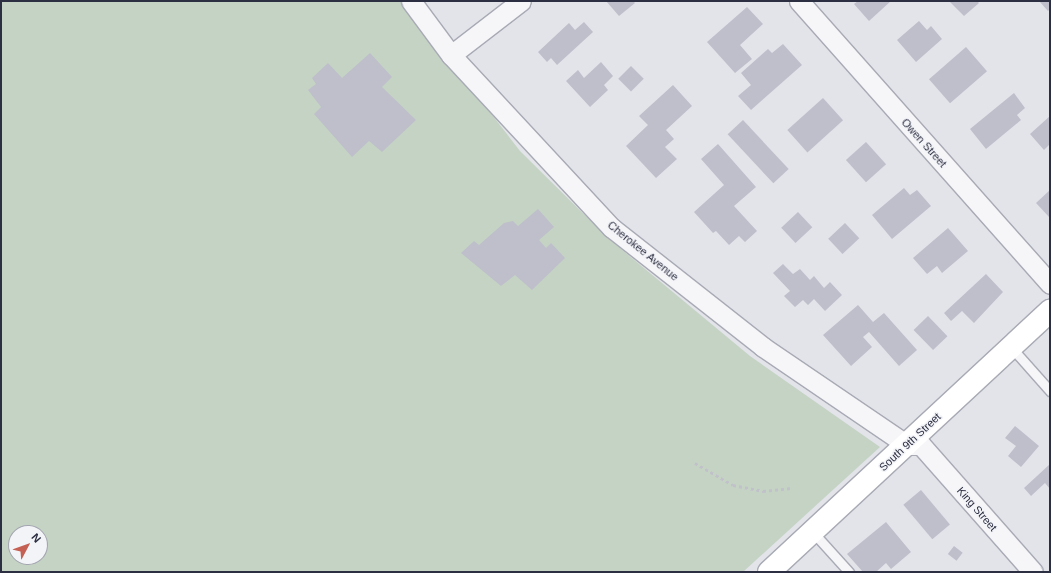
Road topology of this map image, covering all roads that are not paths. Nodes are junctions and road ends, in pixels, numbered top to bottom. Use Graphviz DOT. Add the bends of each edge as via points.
graph roads {
  1 [pos="411,1"];
  2 [pos="521,1"];
  3 [pos="799,1"];
  4 [pos="451,55"];
  5 [pos="1050,284"];
  6 [pos="1050,311"];
  7 [pos="1011,347"];
  8 [pos="1050,391"];
  9 [pos="914,445"];
  10 [pos="812,532"];
  11 [pos="769,572"];
  12 [pos="849,572"];
  13 [pos="1033,572"];
  1 -- 4 [label="street, Cherokee Avenue"];
  2 -- 4 [label="street"];
  3 -- 5 [label="street, Owen Street"];
  4 -- 9 [label="street, Cherokee Avenue" via="612,228 763,347"];
  6 -- 7 [label="street, South 9th Street"];
  7 -- 8 [label="lane"];
  7 -- 9 [label="street, South 9th Street"];
  9 -- 10 [label="street, South 9th Street"];
  9 -- 13 [label="street, King Street"];
  10 -- 11 [label="street, South 9th Street"];
  10 -- 12 [label="lane"];
}
